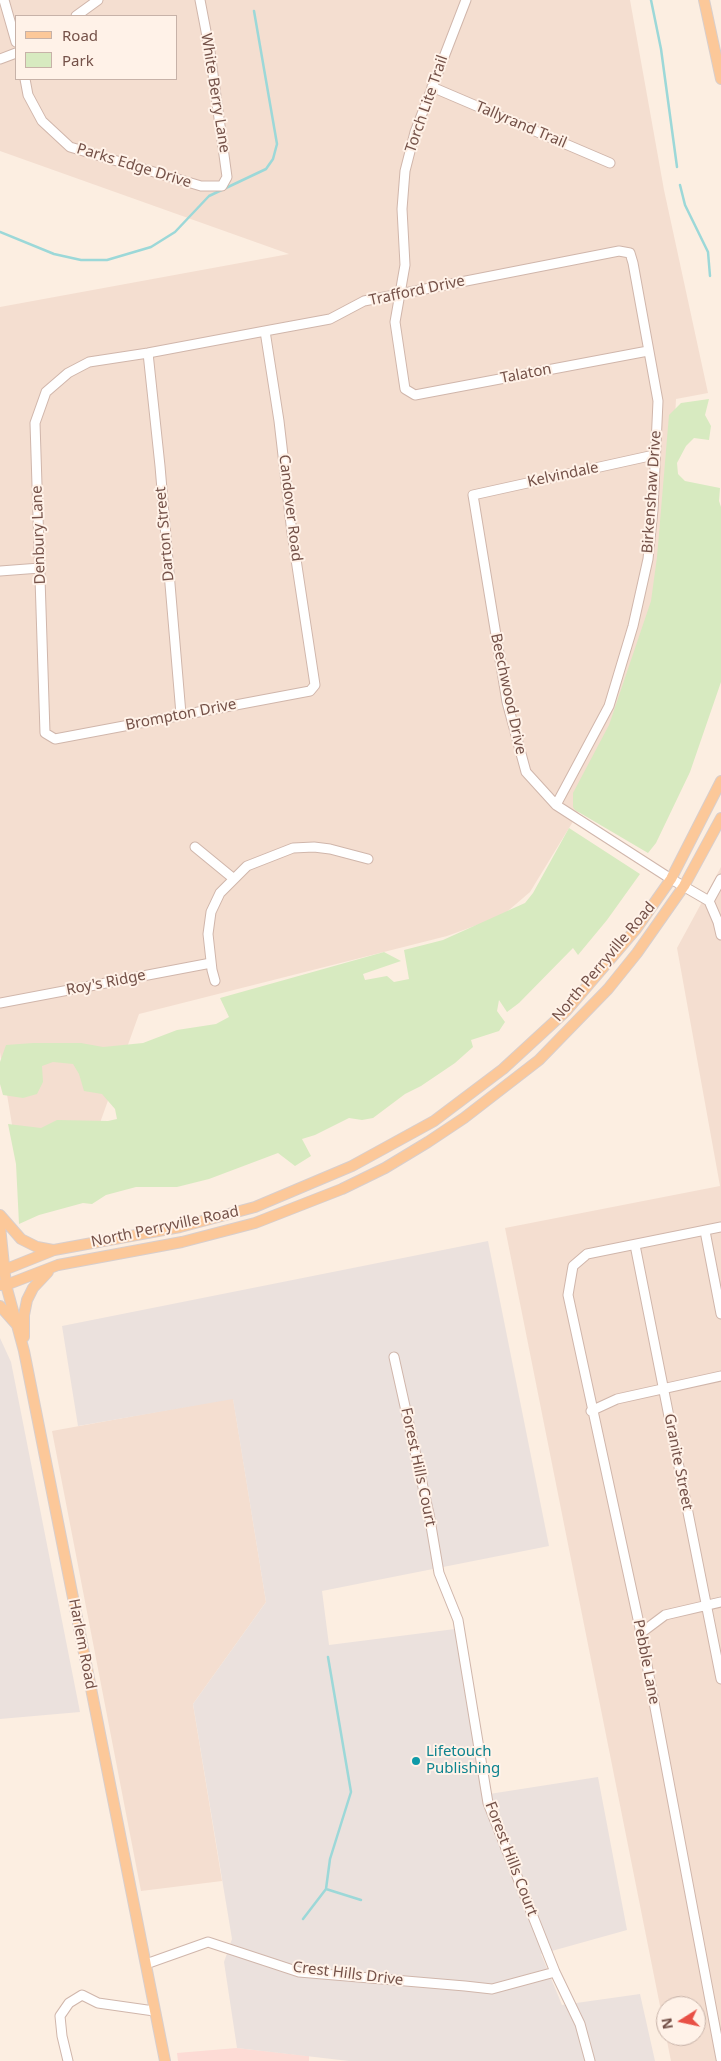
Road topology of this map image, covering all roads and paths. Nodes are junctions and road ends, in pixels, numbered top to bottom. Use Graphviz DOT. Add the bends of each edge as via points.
graph roads {
  1 [pos="4,0"];
  2 [pos="98,0"];
  3 [pos="200,0"];
  4 [pos="466,0"];
  5 [pos="704,0"];
  6 [pos="77,15"];
  7 [pos="15,38"];
  8 [pos="15,53"];
  9 [pos="0,59"];
  10 [pos="721,79"];
  11 [pos="25,80"];
  12 [pos="432,87"];
  13 [pos="610,163"];
  14 [pos="222,186"];
  15 [pos="630,254"];
  16 [pos="401,294"];
  17 [pos="265,331"];
  18 [pos="648,350"];
  19 [pos="148,353"];
  20 [pos="89,362"];
  21 [pos="405,389"];
  22 [pos="654,455"];
  23 [pos="473,495"];
  24 [pos="40,568"];
  25 [pos="0,571"];
  26 [pos="315,685"];
  27 [pos="181,714"];
  28 [pos="46,733"];
  29 [pos="721,781"];
  30 [pos="556,805"];
  31 [pos="721,818"];
  32 [pos="196,847"];
  33 [pos="368,859"];
  34 [pos="234,879"];
  35 [pos="671,879"];
  36 [pos="721,879"];
  37 [pos="684,886"];
  38 [pos="709,900"];
  39 [pos="721,935"];
  40 [pos="211,963"];
  41 [pos="215,981"];
  42 [pos="0,1003"];
  43 [pos="0,1215"];
  44 [pos="0,1226"];
  45 [pos="721,1227"];
  46 [pos="705,1231"];
  47 [pos="635,1244"];
  48 [pos="54,1250"];
  49 [pos="58,1265"];
  50 [pos="2,1270"];
  51 [pos="3,1285"];
  52 [pos="720,1301"];
  53 [pos="0,1306"];
  54 [pos="721,1314"];
  55 [pos="24,1351"];
  56 [pos="394,1357"];
  57 [pos="721,1376"];
  58 [pos="663,1387"];
  59 [pos="591,1411"];
  60 [pos="721,1602"];
  61 [pos="706,1605"];
  62 [pos="640,1633"];
  63 [pos="721,1675"];
  64 [pos="146,1964"];
  65 [pos="555,1972"];
  66 [pos="154,2011"];
  67 [pos="721,2059"];
  68 [pos="68,2061"];
  69 [pos="165,2061"];
  70 [pos="590,2061"];
  1 -- 7 [label="street"];
  2 -- 6 [label="street"];
  3 -- 14 [label="street, White Berry Lane" via="227,177"];
  4 -- 12 [label="street, Torch Lite Trail"];
  5 -- 10 [label="main road"];
  8 -- 9 [label="street"];
  11 -- 14 [label="street, Parks Edge Drive" via="28,95 42,121 70,147 201,186"];
  12 -- 13 [label="street, Tallyrand Trail"];
  12 -- 16 [label="street, Torch Lite Trail" via="405,171 402,209 405,265"];
  15 -- 16 [label="street, Trafford Drive" via="619,251"];
  15 -- 18 [label="street, Birkenshaw Drive"];
  16 -- 17 [label="street, Trafford Drive" via="364,301 330,319"];
  16 -- 21 [label="street, Torch Lite Trail" via="395,322"];
  17 -- 19 [label="street, Trafford Drive"];
  17 -- 26 [label="street, Candover Road"];
  18 -- 21 [label="street, Talaton" via="415,395"];
  18 -- 22 [label="street, Birkenshaw Drive" via="658,401"];
  19 -- 20 [label="street, Trafford Drive"];
  19 -- 27 [label="street, Darton Street"];
  20 -- 24 [label="street, Denbury Lane" via="68,373 46,392 35,423"];
  22 -- 23 [label="street, Kelvindale"];
  22 -- 30 [label="street, Birkenshaw Drive" via="648,559 633,626 609,706"];
  23 -- 30 [label="street, Beechwood Drive" via="510,711 526,772"];
  24 -- 25 [label="street"];
  24 -- 28 [label="street, Denbury Lane"];
  26 -- 27 [label="street, Brompton Drive" via="310,691"];
  27 -- 28 [label="street, Brompton Drive" via="55,739"];
  29 -- 35 [label="main road, North Perryville Road"];
  30 -- 35 [label="street, Beechwood Drive"];
  31 -- 37 [label="main road, North Perryville Road"];
  32 -- 34 [label="street"];
  33 -- 34 [label="street" via="330,849 293,848 247,866"];
  34 -- 40 [label="street" via="220,893 211,912 208,934"];
  35 -- 37 [label="street, Beechwood Drive"];
  35 -- 48 [label="main road, North Perryville Road" via="636,929 566,1011 503,1069 434,1121 352,1166 255,1207 180,1227"];
  36 -- 38 [label="street"];
  37 -- 38 [label="street, Beechwood Drive"];
  37 -- 49 [label="main road, North Perryville Road" via="608,989 539,1060 428,1142 385,1168 255,1223 182,1242"];
  38 -- 39 [label="street"];
  40 -- 41 [label="street"];
  40 -- 42 [label="street, Roy's Ridge"];
  43 -- 48 [label="main road" via="21,1239 37,1247"];
  44 -- 50 [label="main road, Harlem Road"];
  45 -- 46 [label="street"];
  46 -- 47 [label="street"];
  46 -- 52 [label="street"];
  47 -- 58 [label="street, Granite Street"];
  47 -- 59 [label="street, Pebble Lane" via="587,1254 573,1266 568,1295"];
  48 -- 50 [label="main road, North Perryville Road"];
  49 -- 51 [label="main road, North Perryville Road"];
  49 -- 55 [label="main road" via="41,1277 27,1300"];
  50 -- 51 [label="main road, Harlem Road"];
  51 -- 55 [label="main road, Harlem Road"];
  52 -- 54 [label="street"];
  53 -- 55 [label="main road" via="16,1324"];
  55 -- 64 [label="main road, Harlem Road"];
  56 -- 65 [label="street, Forest Hills Court" via="439,1573 458,1620 488,1803"];
  57 -- 58 [label="street"];
  58 -- 59 [label="street" via="616,1399"];
  58 -- 61 [label="street, Granite Street"];
  59 -- 62 [label="street, Pebble Lane"];
  60 -- 61 [label="street"];
  61 -- 62 [label="street" via="665,1615"];
  61 -- 63 [label="street, Granite Street"];
  62 -- 67 [label="street, Pebble Lane"];
  64 -- 65 [label="street, Crest Hills Drive" via="208,1942 298,1972 492,1989"];
  64 -- 66 [label="main road, Harlem Road"];
  65 -- 70 [label="street, Forest Hills Court" via="580,2024"];
  66 -- 68 [label="street" via="98,2003 82,1996 69,2003 60,2016"];
  66 -- 69 [label="main road, Harlem Road"];
}
